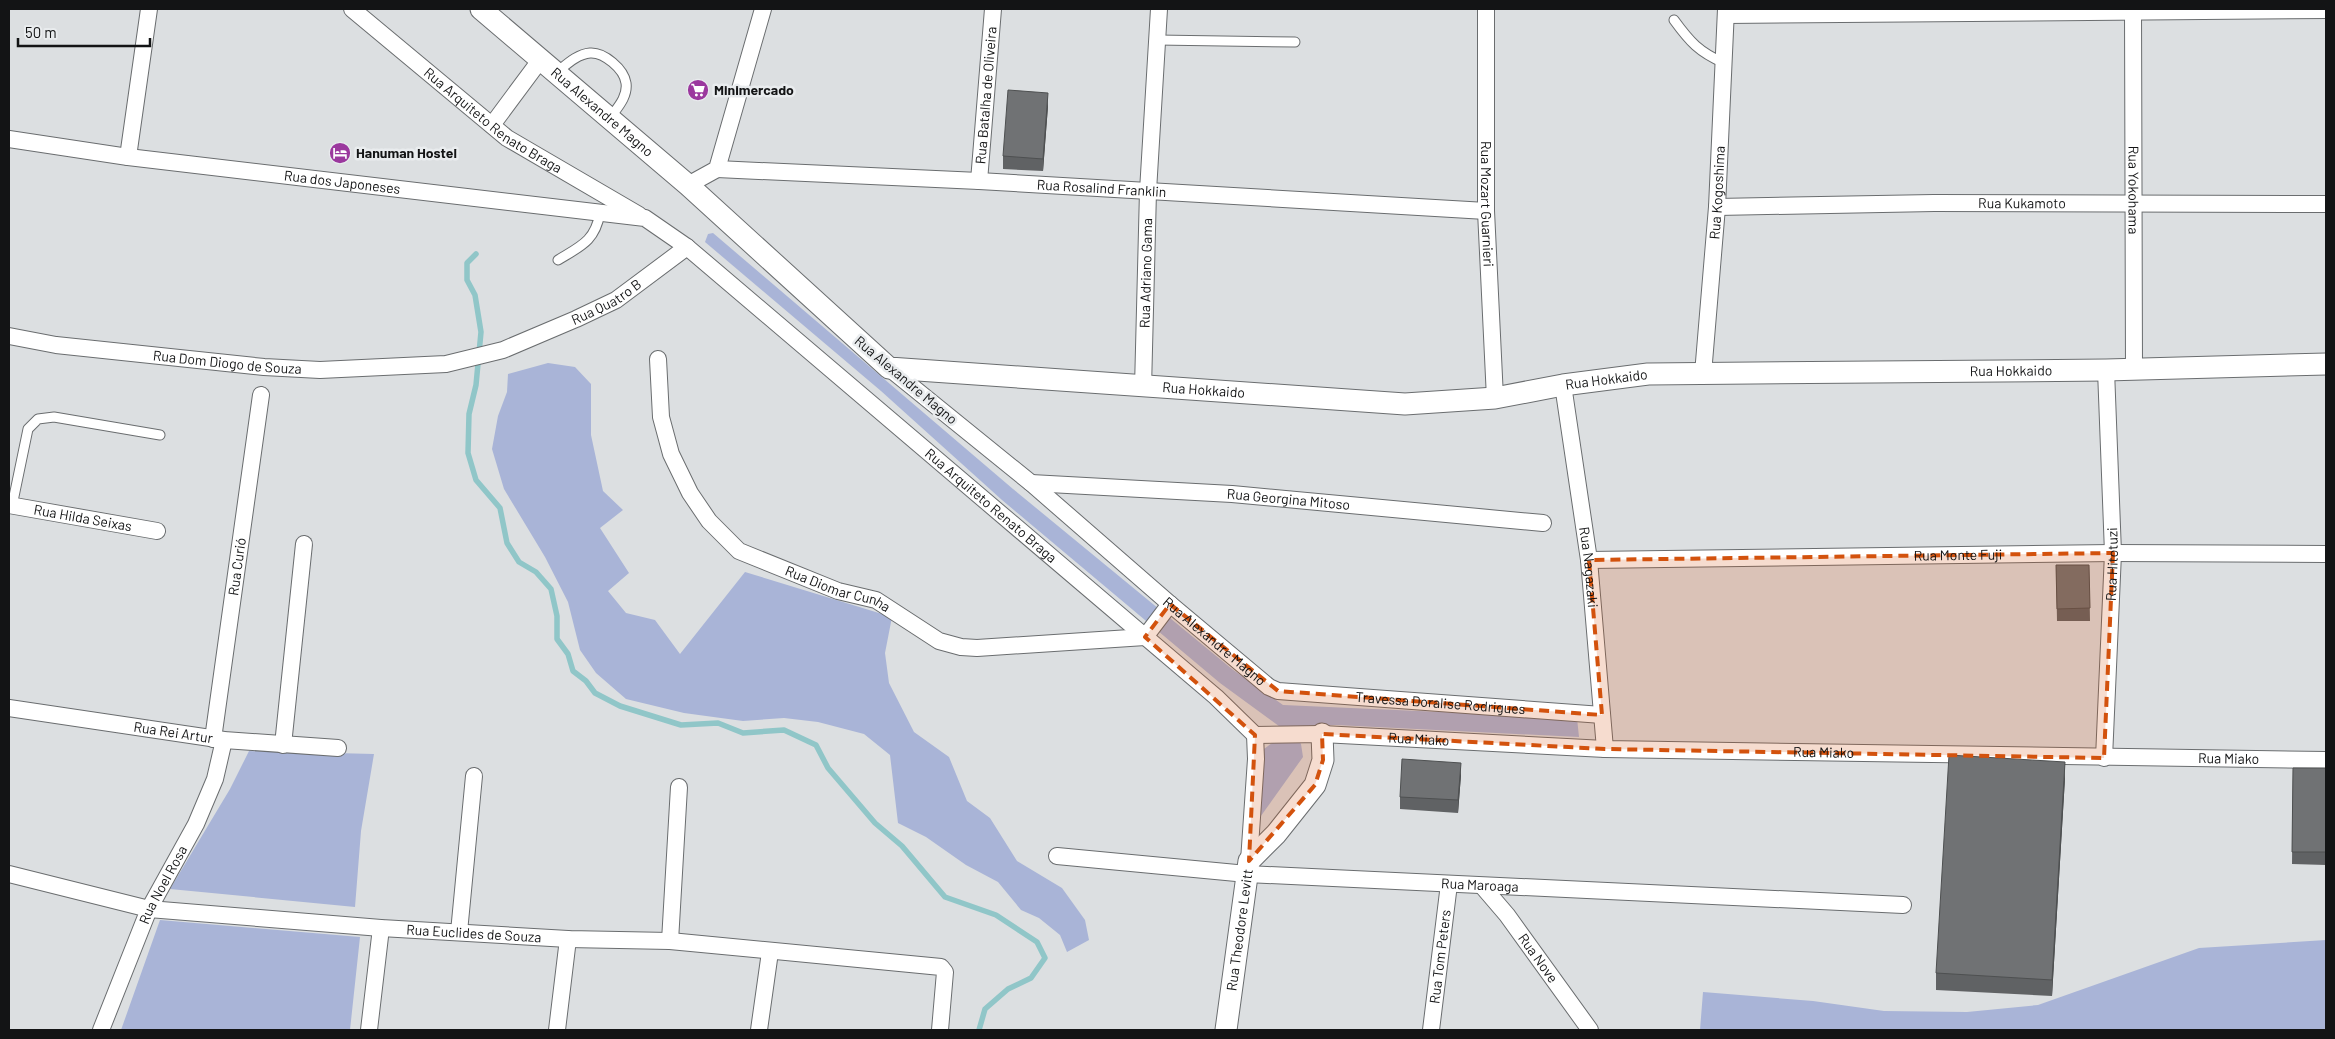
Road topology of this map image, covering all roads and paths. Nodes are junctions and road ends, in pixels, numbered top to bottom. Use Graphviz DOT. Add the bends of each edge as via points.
graph roads {
  1 [pos="149,9"];
  2 [pos="352,9"];
  3 [pos="481,9"];
  4 [pos="763,9"];
  5 [pos="993,9"];
  6 [pos="1158,9"];
  7 [pos="1486,9"];
  8 [pos="2326,10"];
  9 [pos="2133,11"];
  10 [pos="1726,12"];
  11 [pos="1674,20"];
  12 [pos="1157,40"];
  13 [pos="1296,42"];
  14 [pos="1724,63"];
  15 [pos="549,66"];
  16 [pos="610,118"];
  17 [pos="492,125"];
  18 [pos="9,139"];
  19 [pos="128,157"];
  20 [pos="717,170"];
  21 [pos="980,181"];
  22 [pos="688,185"];
  23 [pos="1148,191"];
  24 [pos="2133,202"];
  25 [pos="2326,204"];
  26 [pos="1717,207"];
  27 [pos="1486,211"];
  28 [pos="600,213"];
  29 [pos="644,218"];
  30 [pos="672,237"];
  31 [pos="687,247"];
  32 [pos="558,260"];
  33 [pos="9,336"];
  34 [pos="658,359"];
  35 [pos="446,364"];
  36 [pos="2326,364"];
  37 [pos="889,368"];
  38 [pos="2134,368"];
  39 [pos="2106,370"];
  40 [pos="1703,374"];
  41 [pos="1563,385"];
  42 [pos="1143,388"];
  43 [pos="261,395"];
  44 [pos="1494,398"];
  45 [pos="160,435"];
  46 [pos="1031,483"];
  47 [pos="10,506"];
  48 [pos="1543,523"];
  49 [pos="157,531"];
  50 [pos="304,544"];
  51 [pos="2113,554"];
  52 [pos="2326,554"];
  53 [pos="1589,560"];
  54 [pos="1170,604"];
  55 [pos="1145,637"];
  56 [pos="1278,691"];
  57 [pos="9,708"];
  58 [pos="1602,715"];
  59 [pos="1322,734"];
  60 [pos="1255,735"];
  61 [pos="219,739"];
  62 [pos="283,745"];
  63 [pos="338,748"];
  64 [pos="1605,749"];
  65 [pos="2104,758"];
  66 [pos="2326,760"];
  67 [pos="474,776"];
  68 [pos="679,787"];
  69 [pos="1057,856"];
  70 [pos="1248,868"];
  71 [pos="9,874"];
  72 [pos="1449,884"];
  73 [pos="1483,887"];
  74 [pos="1902,905"];
  75 [pos="149,909"];
  76 [pos="381,928"];
  77 [pos="459,932"];
  78 [pos="568,940"];
  79 [pos="670,941"];
  80 [pos="770,952"];
  81 [pos="101,1030"];
  82 [pos="369,1030"];
  83 [pos="557,1030"];
  84 [pos="759,1030"];
  85 [pos="940,1030"];
  86 [pos="1226,1030"];
  87 [pos="1431,1030"];
  88 [pos="1590,1030"];
  1 -- 19 [label="street"];
  2 -- 17 [label="street, Rua Arquiteto Renato Braga"];
  3 -- 15 [label="street, Rua Alexandre Magno"];
  4 -- 20 [label="street"];
  5 -- 21 [label="street, Rua Batalha de Oliveira"];
  6 -- 12 [label="street, Rua Adriano Gama"];
  7 -- 27 [label="street, Rua Mozart Guarnieri"];
  8 -- 9 [label="street"];
  9 -- 10 [label="street"];
  9 -- 24 [label="street, Rua Yokohama"];
  10 -- 14 [label="street, Rua Kogoshima"];
  11 -- 14 [label="lane" via="1692,44"];
  12 -- 13 [label="lane"];
  12 -- 23 [label="street, Rua Adriano Gama"];
  14 -- 26 [label="street, Rua Kogoshima"];
  15 -- 16 [label="street, Rua Alexandre Magno"];
  15 -- 16 [label="lane" via="591,52 606,57 621,72 626,83 622,102"];
  15 -- 17 [label="street, Rua Alexandre Magno"];
  16 -- 22 [label="street, Rua Alexandre Magno"];
  17 -- 29 [label="street, Rua Arquiteto Renato Braga" via="507,138"];
  18 -- 19 [label="street, Rua dos Japoneses"];
  19 -- 28 [label="street, Rua dos Japoneses"];
  20 -- 21 [label="street, Rua Rosalind Franklin"];
  20 -- 22 [label="street"];
  21 -- 23 [label="street, Rua Rosalind Franklin"];
  22 -- 37 [label="street, Rua Alexandre Magno"];
  23 -- 27 [label="street, Rua Rosalind Franklin"];
  23 -- 42 [label="street, Rua Adriano Gama"];
  24 -- 25 [label="street, Rua Kukamoto"];
  24 -- 26 [label="street, Rua Kukamoto"];
  24 -- 38 [label="street, Rua Yokohama"];
  26 -- 40 [label="street, Rua Kogoshima"];
  27 -- 44 [label="street, Rua Mozart Guarnieri"];
  28 -- 29 [label="street, Rua dos Japoneses"];
  28 -- 32 [label="lane" via="598,227 589,241"];
  29 -- 30 [label="street, Rua dos Japoneses"];
  30 -- 31 [label="street, Rua Arquiteto Renato Braga"];
  31 -- 35 [label="street, Rua Quatro B" via="616,300 520,344"];
  31 -- 55 [label="street, Rua Arquiteto Renato Braga"];
  33 -- 35 [label="street, Rua Dom Diogo de Souza" via="56,345 264,367 320,370"];
  34 -- 55 [label="street, Rua Diomar Cunha" via="661,417 671,454 690,493 709,521 739,551 838,591 876,600 932,638 961,647"];
  36 -- 38 [label="street, Rua Hokkaido"];
  37 -- 42 [label="street, Rua Hokkaido"];
  37 -- 46 [label="street, Rua Alexandre Magno"];
  38 -- 39 [label="street, Rua Hokkaido"];
  39 -- 40 [label="street, Rua Hokkaido"];
  39 -- 51 [label="street, Rua Hitotuzi"];
  40 -- 41 [label="street, Rua Hokkaido" via="1648,374"];
  41 -- 44 [label="street, Rua Hokkaido"];
  41 -- 53 [label="street, Rua Nagazaki"];
  42 -- 44 [label="street, Rua Hokkaido" via="1405,404"];
  43 -- 61 [label="street, Rua Curió"];
  45 -- 47 [label="lane" via="54,417 38,419 28,429"];
  46 -- 48 [label="street, Rua Georgina Mitoso" via="1232,494"];
  46 -- 54 [label="street, Rua Alexandre Magno"];
  47 -- 49 [label="street, Rua Hilda Seixas"];
  50 -- 62 [label="street"];
  51 -- 52 [label="street, Rua Monte Fuji"];
  51 -- 53 [label="street, Rua Monte Fuji"];
  51 -- 65 [label="street, Rua Hitotuzi"];
  53 -- 58 [label="street, Rua Nagazaki"];
  54 -- 55 [label="street"];
  54 -- 56 [label="street, Rua Alexandre Magno" via="1269,687"];
  55 -- 60 [label="street, Rua Arquiteto Renato Braga"];
  56 -- 58 [label="street, Travessa Doralise Rodrigues"];
  57 -- 61 [label="street, Rua Rei Artur"];
  58 -- 64 [label="street, Rua Nagazaki"];
  59 -- 60 [label="street"];
  59 -- 64 [label="street, Rua Miako"];
  59 -- 70 [label="street, Rua Theodore Levitt" via="1323,760 1314,785"];
  60 -- 70 [label="street"];
  61 -- 62 [label="street, Rua Rei Artur"];
  61 -- 75 [label="street, Rua Noel Rosa" via="215,779 196,824"];
  62 -- 63 [label="street, Rua Rei Artur"];
  64 -- 65 [label="street, Rua Miako"];
  65 -- 66 [label="street, Rua Miako"];
  67 -- 77 [label="street"];
  68 -- 79 [label="street"];
  69 -- 70 [label="street, Rua Maroaga"];
  70 -- 72 [label="street, Rua Maroaga"];
  70 -- 86 [label="street, Rua Theodore Levitt"];
  71 -- 75 [label="street, Rua Euclides de Souza"];
  72 -- 73 [label="street, Rua Maroaga"];
  72 -- 87 [label="street, Rua Tom Peters"];
  73 -- 74 [label="street, Rua Maroaga"];
  73 -- 88 [label="street, Rua Nove"];
  75 -- 76 [label="street, Rua Euclides de Souza"];
  75 -- 81 [label="street, Rua Noel Rosa"];
  76 -- 77 [label="street, Rua Euclides de Souza"];
  76 -- 82 [label="street"];
  77 -- 78 [label="street, Rua Euclides de Souza"];
  78 -- 79 [label="street, Rua Euclides de Souza"];
  78 -- 83 [label="street"];
  79 -- 80 [label="street, Rua Euclides de Souza"];
  80 -- 84 [label="street"];
  80 -- 85 [label="street, Rua Euclides de Souza" via="943,967"];
}
